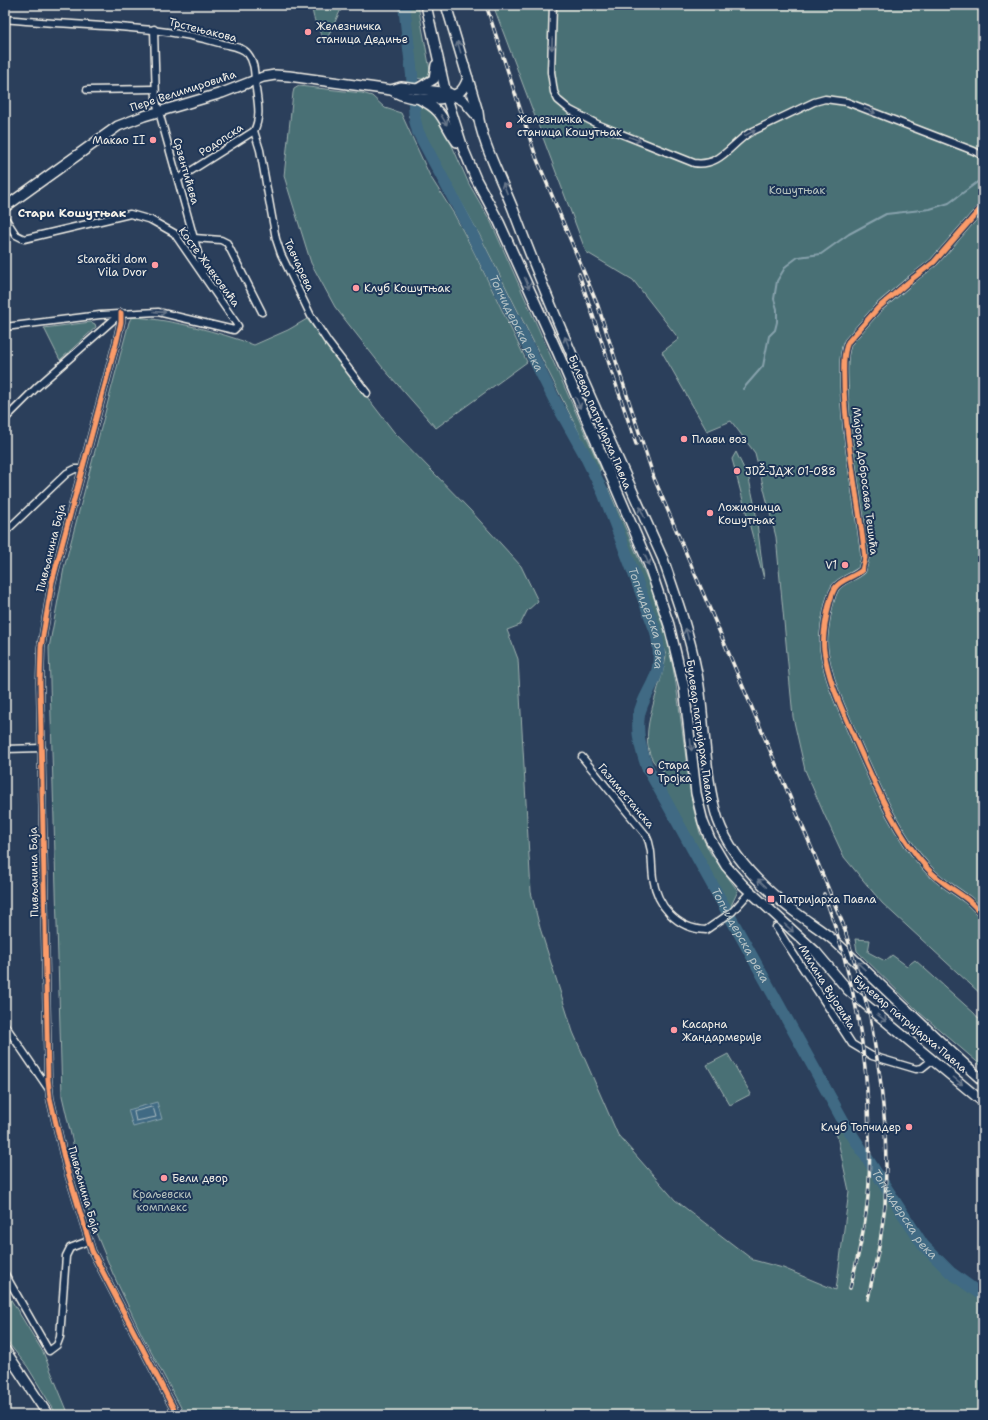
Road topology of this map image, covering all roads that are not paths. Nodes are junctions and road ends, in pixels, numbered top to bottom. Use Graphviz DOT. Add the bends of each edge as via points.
graph roads {
  1 [pos="426,5"];
  2 [pos="446,5"];
  3 [pos="553,5"];
  4 [pos="5,19"];
  5 [pos="154,29"];
  6 [pos="437,58"];
  7 [pos="468,78"];
  8 [pos="255,80"];
  9 [pos="155,89"];
  10 [pos="87,90"];
  11 [pos="417,93"];
  12 [pos="449,95"];
  13 [pos="158,111"];
  14 [pos="479,121"];
  15 [pos="254,131"];
  16 [pos="463,148"];
  17 [pos="983,156"];
  18 [pos="178,179"];
  19 [pos="983,206"];
  20 [pos="5,207"];
  21 [pos="5,218"];
  22 [pos="194,238"];
  23 [pos="204,277"];
  24 [pos="262,312"];
  25 [pos="121,313"];
  26 [pos="5,327"];
  27 [pos="368,393"];
  28 [pos="5,419"];
  29 [pos="82,468"];
  30 [pos="5,532"];
  31 [pos="42,748"];
  32 [pos="5,749"];
  33 [pos="582,757"];
  34 [pos="750,892"];
  35 [pos="983,915"];
  36 [pos="776,927"];
  37 [pos="5,1025"];
  38 [pos="932,1060"];
  39 [pos="983,1081"];
  40 [pos="49,1089"];
  41 [pos="983,1102"];
  42 [pos="88,1241"];
  43 [pos="5,1274"];
  44 [pos="5,1350"];
  45 [pos="48,1415"];
  46 [pos="176,1415"];
  1 -- 6 [label="main road, Булевар патријарха Павла"];
  7 -- 2 [label="main road, Булевар патријарха Павла, one-way"];
  3 -- 17 [label="street, one-way" via="550,72 558,100 570,110 592,121 694,163 709,163 716,160 750,133 825,99 846,102"];
  4 -- 5 [label="street, Трстењакова"];
  5 -- 8 [label="street, Трстењакова" via="186,34 244,51 252,63"];
  5 -- 9 [label="street, Срзентићева"];
  6 -- 11 [label="main road" via="434,79"];
  6 -- 12 [label="main road, Булевар патријарха Павла"];
  7 -- 12 [label="main road" via="462,90"];
  7 -- 14 [label="main road, Булевар патријарха Павла"];
  8 -- 11 [label="main road, Пере Велимировића" via="283,75"];
  8 -- 13 [label="main road, Пере Велимировића" via="222,93"];
  8 -- 15 [label="street" via="259,112"];
  9 -- 10 [label="street"];
  9 -- 13 [label="street, Срзентићева"];
  11 -- 12 [label="main road, Пере Велимировића"];
  11 -- 16 [label="main road, one-way" via="438,111 455,140"];
  12 -- 14 [label="main road, Пере Велимировића" via="472,108"];
  12 -- 16 [label="main road, Булевар патријарха Павла"];
  13 -- 18 [label="street, Срзентићева"];
  13 -- 20 [label="main road, Пере Велимировића" via="128,121 108,132"];
  39 -- 14 [label="main road, Булевар патријарха Павла, one-way" via="840,945 792,910 758,880 738,858 723,834 711,789 699,684 663,559 538,275"];
  15 -- 18 [label="street, Родопска"];
  15 -- 27 [label="street, Тавчарева" via="281,254 311,316"];
  16 -- 34 [label="main road, Булевар патријарха Павла, one-way" via="529,289 649,565 679,663 688,715 696,793 703,822 726,866"];
  18 -- 22 [label="street, Срзентићева"];
  19 -- 35 [label="street, Мајора Добросава Тешића" via="934,262 878,308 846,347 846,427 865,558 862,570 838,584 832,594 824,648 832,681 847,721 875,784 902,834 927,869 967,899"];
  21 -- 23 [label="street, Косте Живковића" via="16,235 24,239 136,215 164,226 174,233"];
  22 -- 23 [label="street, Срзентићева"];
  22 -- 24 [label="street" via="221,240 227,243"];
  25 -- 23 [label="street, Косте Живковића, one-way" via="164,312 232,330 238,327"];
  25 -- 26 [label="street"];
  25 -- 28 [label="street" via="36,387"];
  25 -- 29 [label="street, Пивљанина Баја" via="117,340"];
  29 -- 30 [label="street" via="66,473"];
  29 -- 31 [label="street, Пивљанина Баја" via="55,568 42,640"];
  31 -- 32 [label="street"];
  31 -- 40 [label="street, Пивљанина Баја"];
  33 -- 34 [label="street, Газиместанска" via="648,840 655,888 672,916 685,926 706,930 732,912"];
  34 -- 38 [label="main road, Булевар патријарха Павла, one-way" via="816,952 858,999"];
  36 -- 38 [label="street, Милана Вујовића" via="852,1044 872,1056 916,1069 922,1068"];
  37 -- 40 [label="street"];
  38 -- 41 [label="main road, Булевар патријарха Павла, one-way"];
  40 -- 42 [label="street, Пивљанина Баја" via="66,1166"];
  42 -- 43 [label="street" via="70,1248 66,1256 60,1337 49,1351"];
  42 -- 46 [label="street, Пивљанина Баја"];
  44 -- 45 [label="main road"];
}
